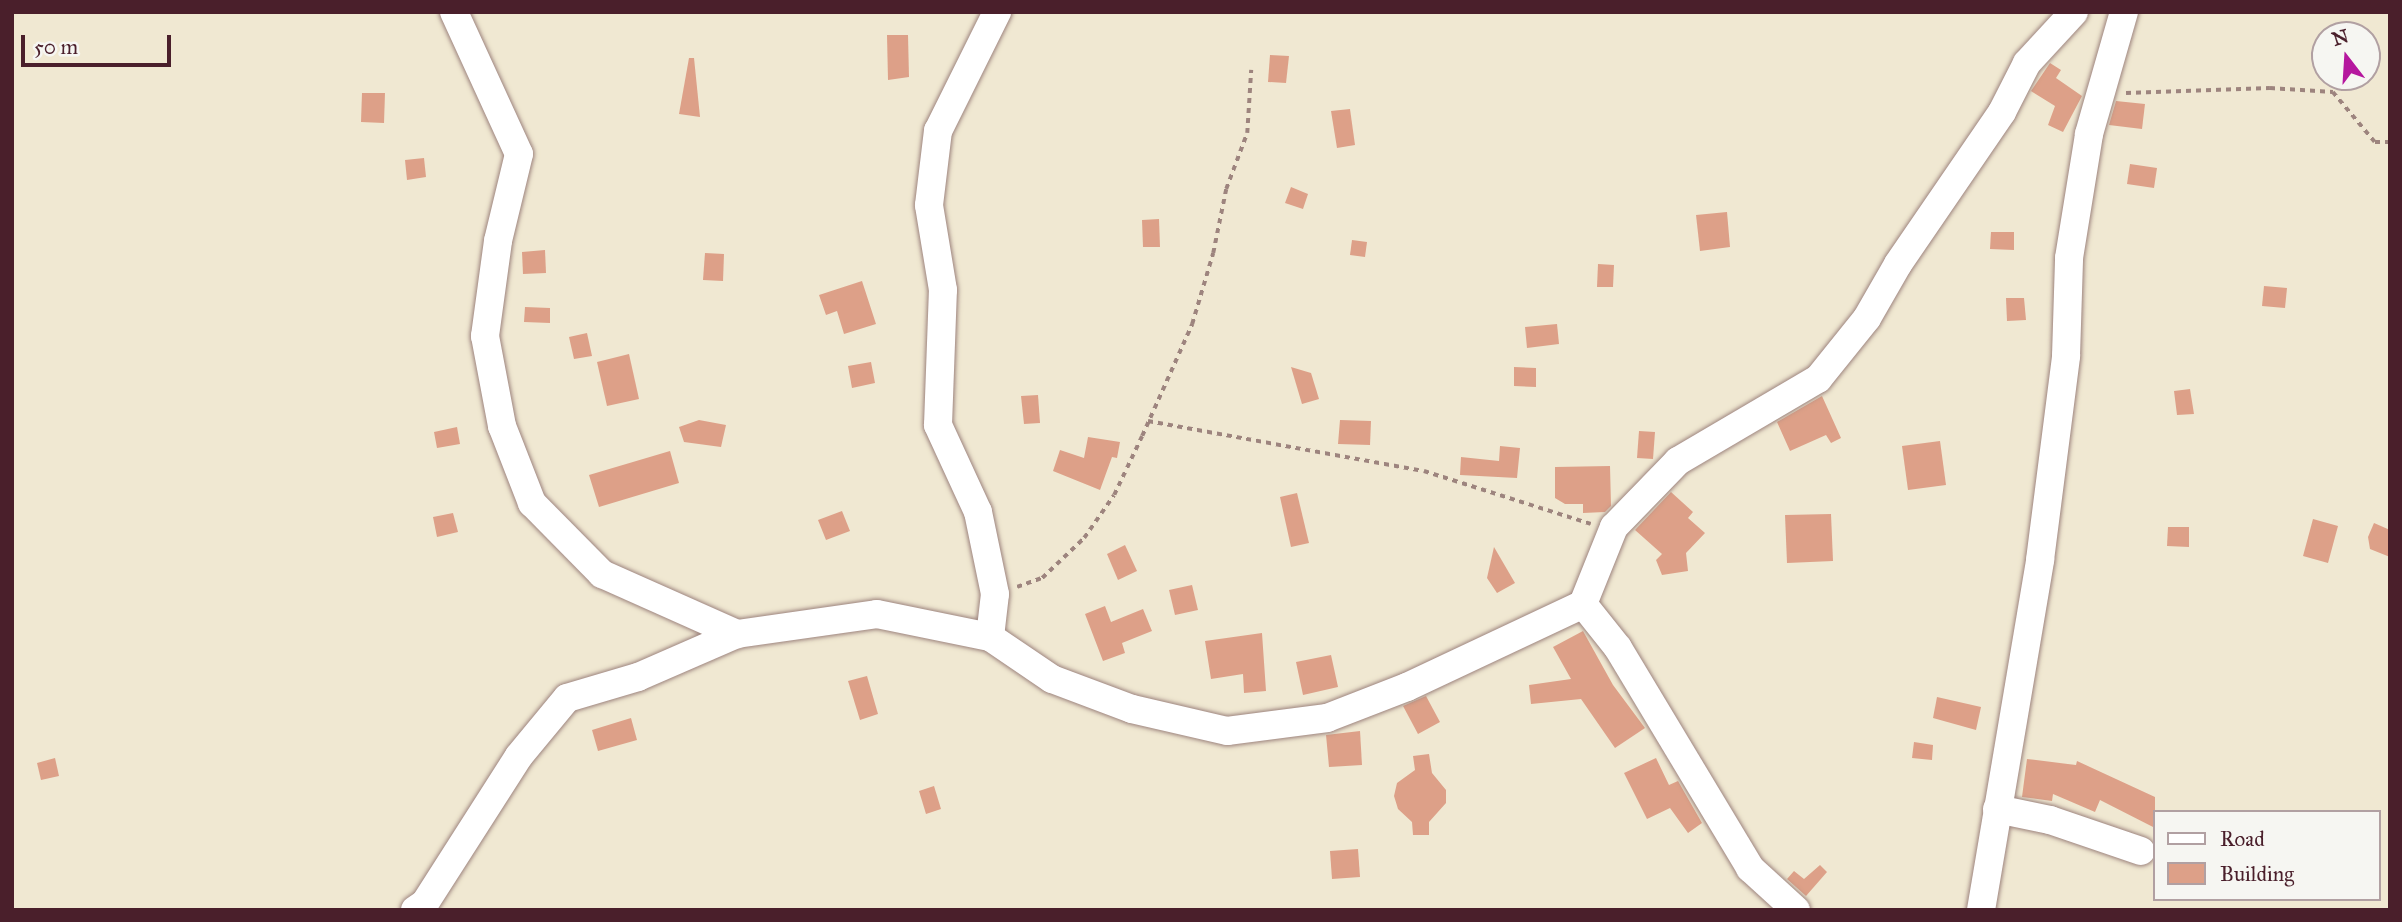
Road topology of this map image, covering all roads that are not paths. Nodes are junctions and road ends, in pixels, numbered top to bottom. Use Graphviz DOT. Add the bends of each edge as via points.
graph roads {
  1 [pos="454,12"];
  2 [pos="997,12"];
  3 [pos="2074,12"];
  4 [pos="2124,12"];
  5 [pos="1583,604"];
  6 [pos="737,634"];
  7 [pos="990,637"];
  8 [pos="1997,809"];
  9 [pos="2141,851"];
  10 [pos="415,910"];
  11 [pos="1796,910"];
  12 [pos="1981,910"];
  1 -- 6 [label="street" via="519,154 498,241 485,335 502,426 532,503 602,574"];
  2 -- 7 [label="street" via="938,131 929,205 943,290 938,425 978,512 995,594"];
  3 -- 5 [label="street" via="2027,63 2002,112 1898,264 1867,318 1818,380 1678,461 1614,527"];
  4 -- 8 [label="street" via="2099,94 2069,258 2066,356 2040,560"];
  5 -- 7 [label="street" via="1407,687 1327,718 1227,731 1132,709 1052,679"];
  5 -- 11 [label="street" via="1618,648 1750,868"];
  6 -- 7 [label="street" via="877,614"];
  6 -- 10 [label="street" via="638,677 567,698 519,756 425,903"];
  8 -- 9 [label="street" via="2061,824"];
  8 -- 12 [label="street"];
}
